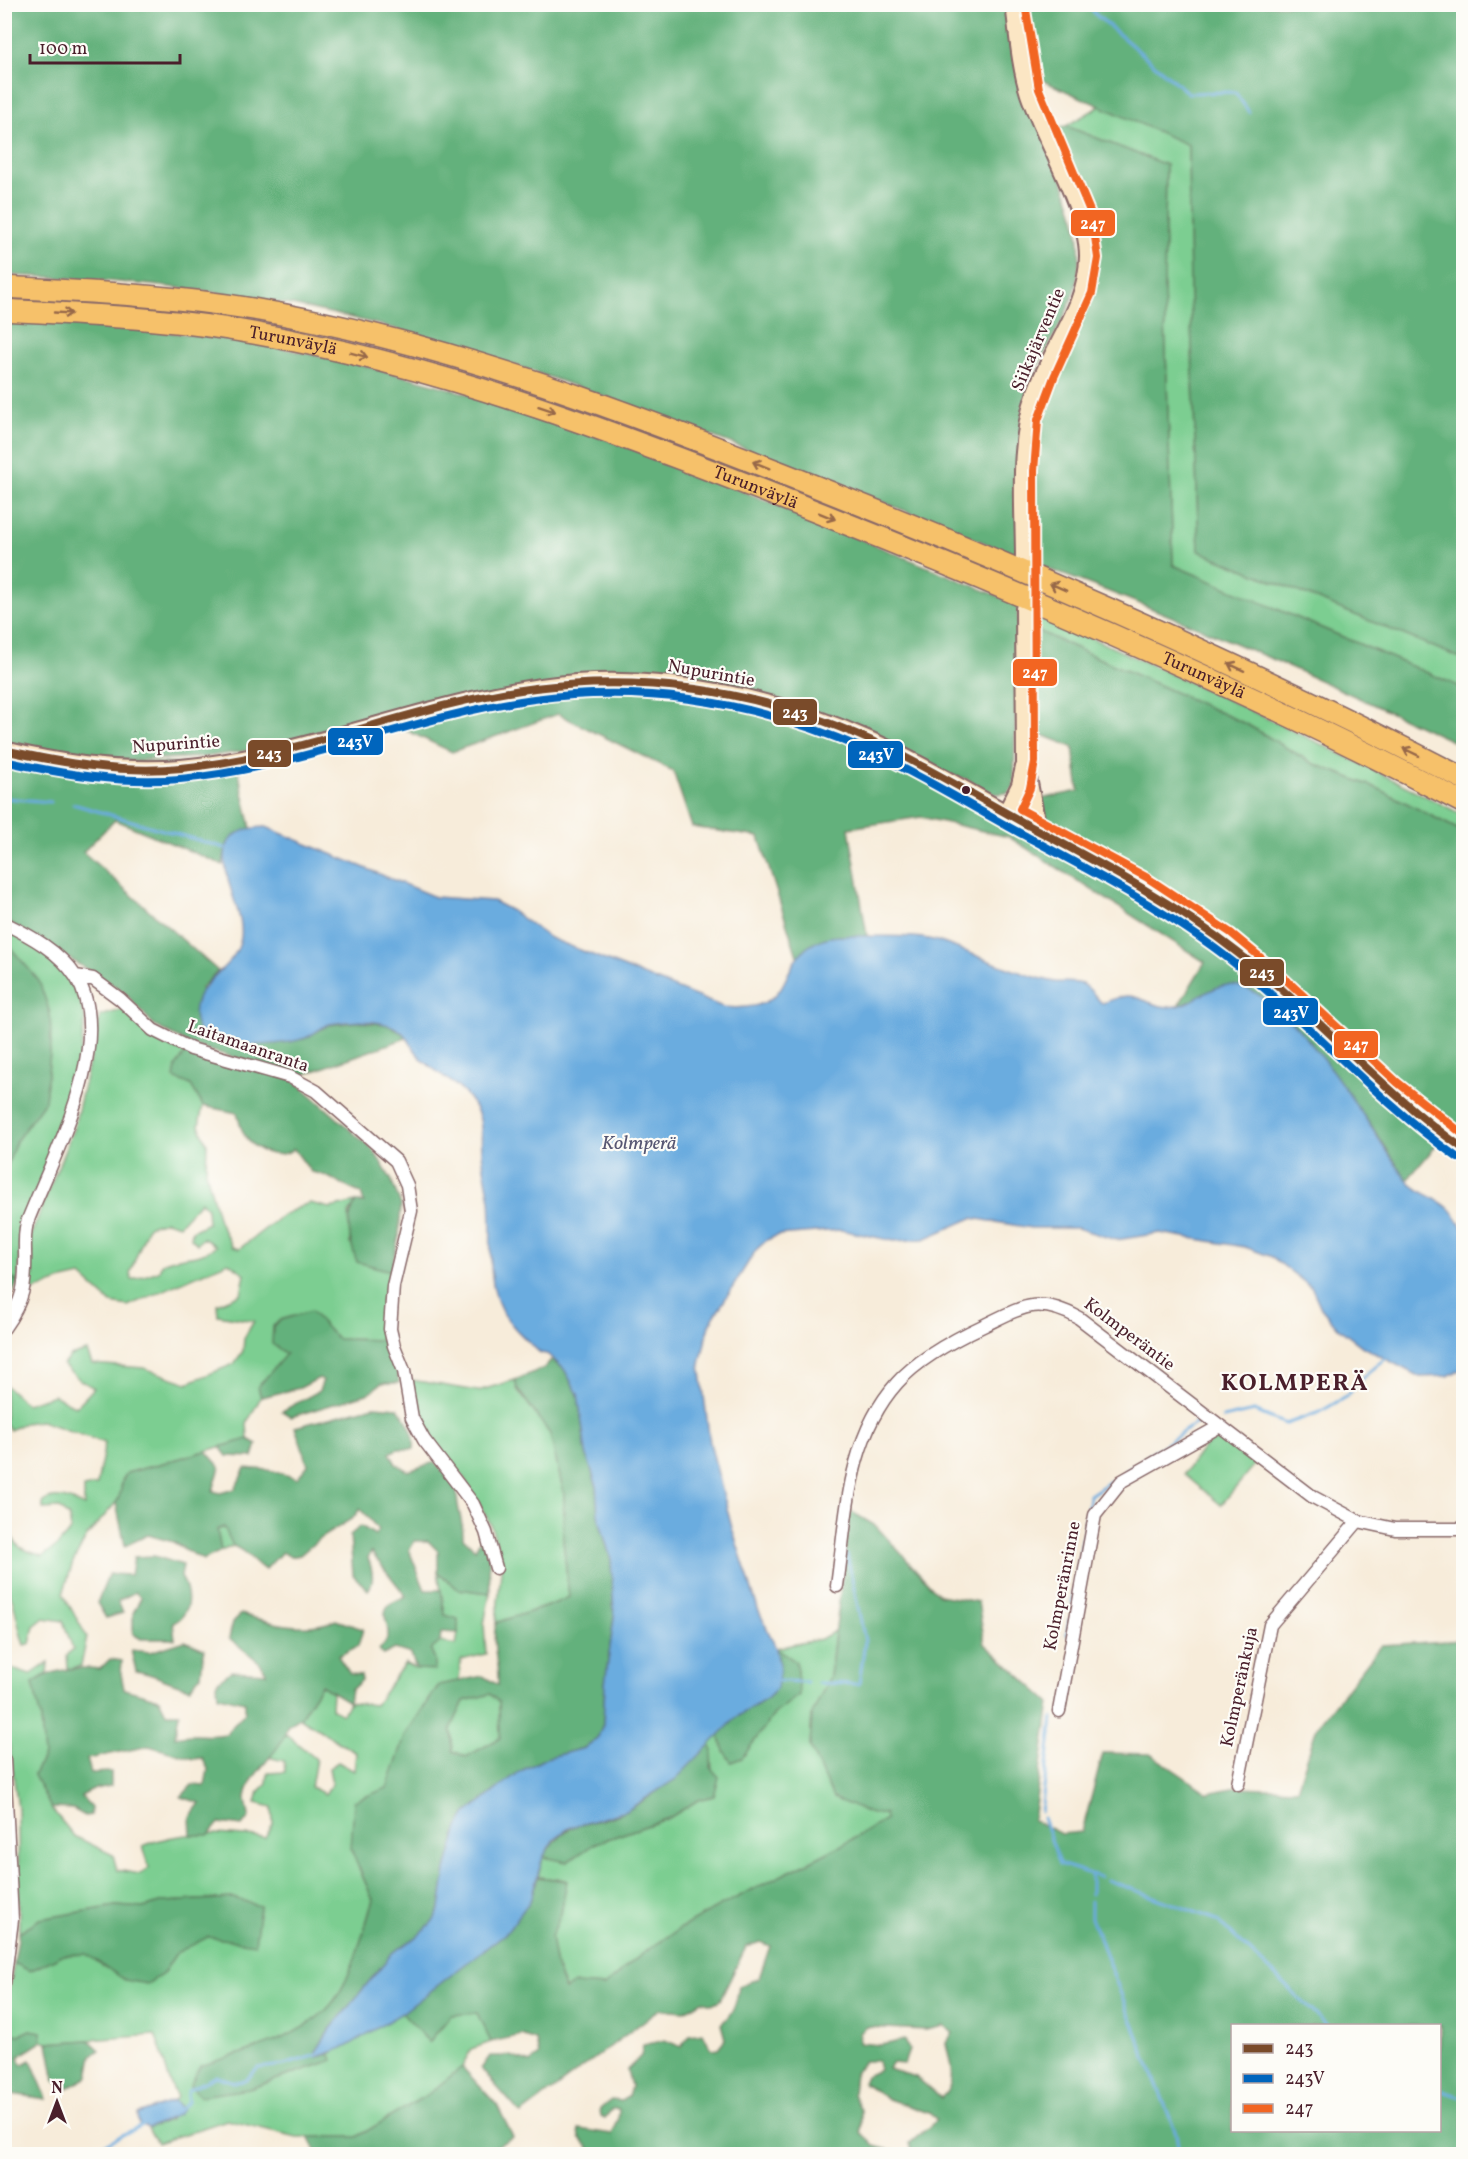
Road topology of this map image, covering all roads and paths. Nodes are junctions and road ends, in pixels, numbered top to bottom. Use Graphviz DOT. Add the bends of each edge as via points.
graph roads {
  1 [pos="1014,4"];
  2 [pos="4,287"];
  3 [pos="4,310"];
  4 [pos="1024,559"];
  5 [pos="1024,608"];
  6 [pos="4,750"];
  7 [pos="1026,762"];
  8 [pos="1464,779"];
  9 [pos="1464,803"];
  10 [pos="1006,813"];
  11 [pos="1038,830"];
  12 [pos="4,923"];
  13 [pos="76,976"];
  14 [pos="1464,1149"];
  15 [pos="4,1328"];
  16 [pos="1220,1426"];
  17 [pos="1358,1521"];
  18 [pos="1464,1529"];
  19 [pos="496,1568"];
  20 [pos="837,1586"];
  21 [pos="1059,1711"];
  22 [pos="4,1760"];
  23 [pos="1238,1784"];
  24 [pos="4,1983"];
  1 -- 4 [label="main road, Siikajärventie" via="1029,92 1082,220 1088,258 1082,290 1028,418 1023,471"];
  8 -- 2 [label="highway, Turunväylä, one-way" via="1191,646 971,548 682,433 559,390 451,355 254,309 164,297"];
  3 -- 9 [label="highway, Turunväylä, one-way" via="154,320 251,332 359,355 551,410 966,571 1196,674"];
  5 -- 7 [label="main road"];
  6 -- 10 [label="main road, Nupurintie" via="103,768 181,768 280,749 483,697 578,683 629,682 682,686 802,714 867,739"];
  7 -- 10 [label="main road"];
  7 -- 11 [label="main road"];
  10 -- 11 [label="main road, Nupurintie"];
  11 -- 14 [label="main road, Nupurintie" via="1141,886 1225,942 1390,1090"];
  12 -- 13 [label="street" via="60,958"];
  13 -- 15 [label="street" via="89,1013 85,1066 67,1131 27,1222 26,1281 22,1298"];
  13 -- 19 [label="street, Laitamaanranta" via="93,979 153,1030 191,1049 290,1077 316,1091 396,1161 407,1185 411,1211 393,1286 390,1329 394,1346 404,1371 412,1418 473,1504"];
  16 -- 17 [label="street, Kolmperäntie" via="1313,1497"];
  16 -- 20 [label="street, Kolmperäntie" via="1071,1314 1049,1304 1010,1313 921,1362 897,1382 884,1402 862,1439 853,1469"];
  16 -- 21 [label="street, Kolmperänrinne" via="1122,1482 1095,1515"];
  17 -- 18 [label="street, Kolmperäntie" via="1395,1528"];
  17 -- 23 [label="street, Kolmperänkuja" via="1270,1625"];
  22 -- 24 [label="street" via="12,1920"];
}
